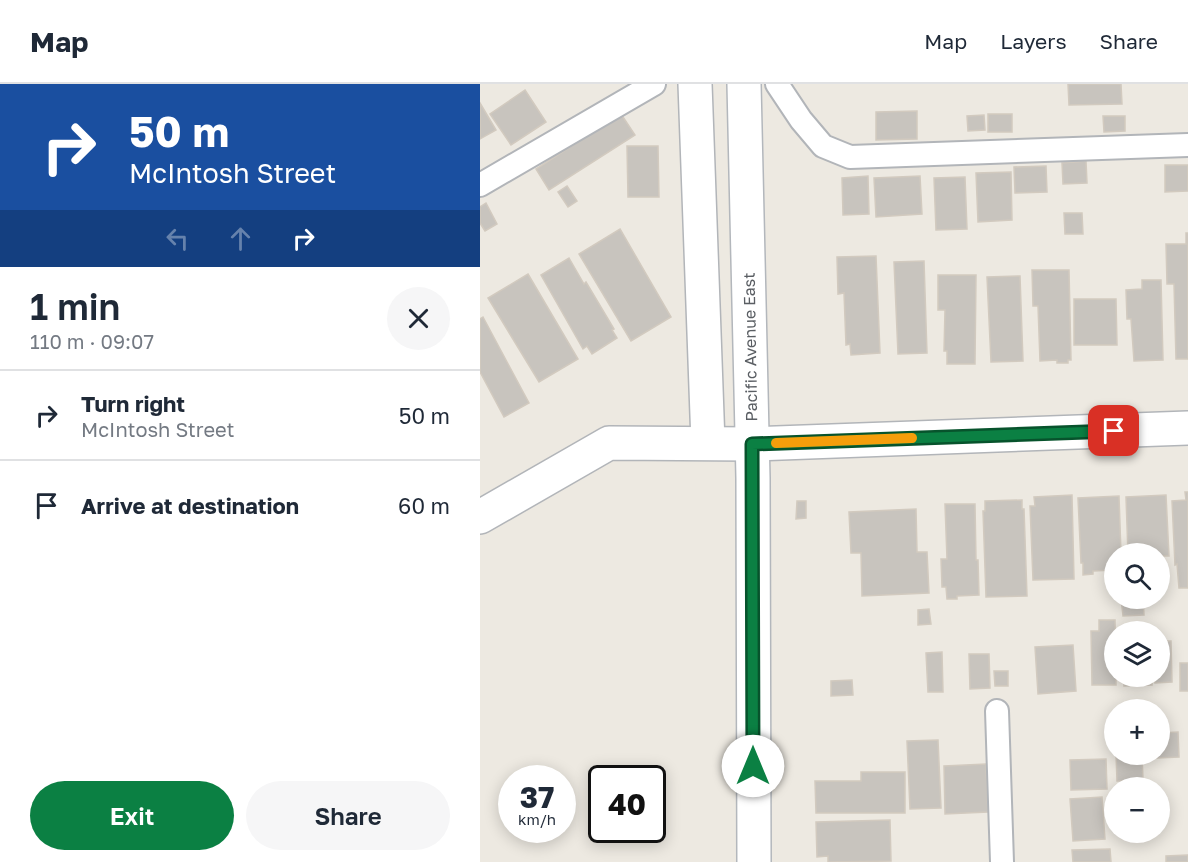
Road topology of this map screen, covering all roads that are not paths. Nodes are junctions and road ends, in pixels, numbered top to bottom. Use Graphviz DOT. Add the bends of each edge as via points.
graph roads {
  1 [pos="654,84"];
  2 [pos="695,84"];
  3 [pos="744,84"];
  4 [pos="777,84"];
  5 [pos="1188,145"];
  6 [pos="480,185"];
  7 [pos="1188,428"];
  8 [pos="708,443"];
  9 [pos="752,444"];
  10 [pos="480,517"];
  11 [pos="997,711"];
  12 [pos="754,862"];
  13 [pos="1002,862"];
  1 -- 6 [label="lane"];
  2 -- 8 [label="street"];
  3 -- 9 [label="street, Pacific Avenue East"];
  4 -- 5 [label="lane" via="823,146 850,157"];
  7 -- 9 [label="street"];
  8 -- 9 [label="street"];
  8 -- 10 [label="street" via="609,443"];
  9 -- 12 [label="street, Pacific Avenue East"];
  11 -- 13 [label="lane"];
}
